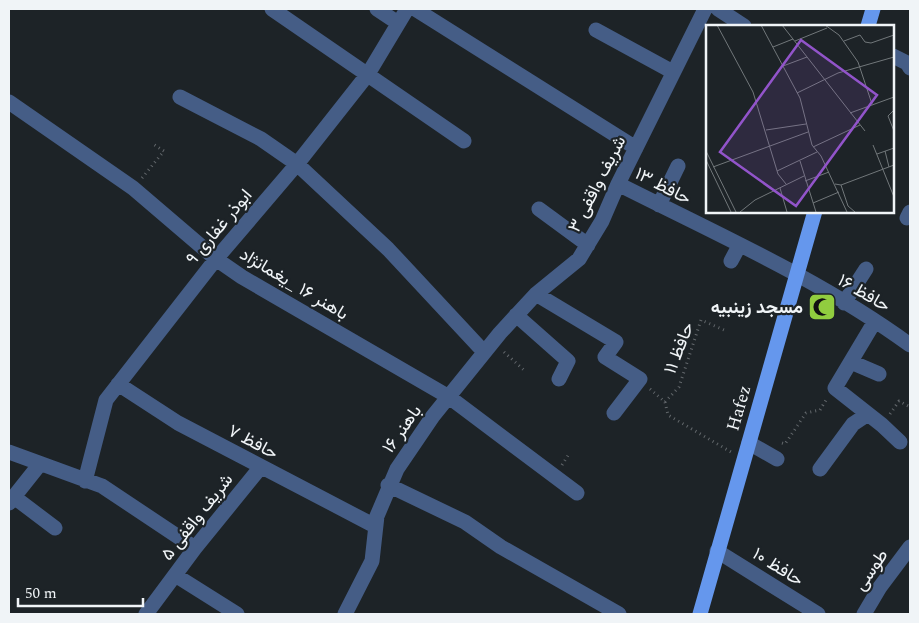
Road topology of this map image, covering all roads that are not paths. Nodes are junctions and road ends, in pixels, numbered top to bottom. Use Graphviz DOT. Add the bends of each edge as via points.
graph roads {
  1 [pos="272,9"];
  2 [pos="377,9"];
  3 [pos="407,9"];
  4 [pos="415,9"];
  5 [pos="705,9"];
  6 [pos="718,9"];
  7 [pos="873,9"];
  8 [pos="398,23"];
  9 [pos="742,25"];
  10 [pos="868,25"];
  11 [pos="596,30"];
  12 [pos="894,56"];
  13 [pos="910,68"];
  14 [pos="673,72"];
  15 [pos="368,74"];
  16 [pos="180,97"];
  17 [pos="9,102"];
  18 [pos="464,141"];
  19 [pos="636,148"];
  20 [pos="297,164"];
  21 [pos="678,166"];
  22 [pos="618,184"];
  23 [pos="659,205"];
  24 [pos="539,209"];
  25 [pos="815,212"];
  26 [pos="588,245"];
  27 [pos="739,246"];
  28 [pos="216,258"];
  29 [pos="731,261"];
  30 [pos="866,269"];
  31 [pos="797,276"];
  32 [pos="536,294"];
  33 [pos="844,303"];
  34 [pos="516,315"];
  35 [pos="875,321"];
  36 [pos="908,337"];
  37 [pos="488,347"];
  38 [pos="851,362"];
  39 [pos="879,374"];
  40 [pos="559,379"];
  41 [pos="118,384"];
  42 [pos="449,397"];
  43 [pos="614,414"];
  44 [pos="868,414"];
  45 [pos="900,442"];
  46 [pos="749,443"];
  47 [pos="9,452"];
  48 [pos="777,459"];
  49 [pos="40,464"];
  50 [pos="260,468"];
  51 [pos="820,469"];
  52 [pos="84,481"];
  53 [pos="388,485"];
  54 [pos="577,493"];
  55 [pos="11,500"];
  56 [pos="375,526"];
  57 [pos="55,528"];
  58 [pos="910,547"];
  59 [pos="195,548"];
  60 [pos="718,551"];
  61 [pos="175,574"];
  62 [pos="146,614"];
  63 [pos="237,614"];
  64 [pos="345,614"];
  65 [pos="619,614"];
  66 [pos="700,614"];
  67 [pos="818,614"];
  68 [pos="864,614"];
  1 -- 15 [label="street"];
  2 -- 8 [label="street"];
  3 -- 8 [label="street, ابوذر غفاری ۹"];
  4 -- 19 [label="street"];
  5 -- 14 [label="street, شریف واقفی ۳"];
  6 -- 9 [label="street"];
  7 -- 10 [label="main road"];
  8 -- 15 [label="street, ابوذر غفاری ۹"];
  11 -- 14 [label="street"];
  12 -- 13 [label="street"];
  14 -- 19 [label="street, شریف واقفی ۳"];
  15 -- 18 [label="street"];
  15 -- 20 [label="street, ابوذر غفاری ۹"];
  16 -- 20 [label="street" via="261,139"];
  17 -- 28 [label="street, باهنر ۱۶ _یغمانژاد" via="133,188"];
  19 -- 22 [label="street, شریف واقفی ۳"];
  20 -- 28 [label="street, ابوذر غفاری ۹"];
  20 -- 37 [label="street"];
  21 -- 23 [label="street"];
  22 -- 23 [label="street, حافظ ۱۳"];
  22 -- 26 [label="street, شریف واقفی ۳"];
  23 -- 27 [label="street, حافظ ۱۳"];
  24 -- 26 [label="street"];
  25 -- 31 [label="main road, Hafez"];
  26 -- 32 [label="street, شریف واقفی ۳" via="579,259"];
  27 -- 29 [label="street"];
  27 -- 31 [label="street, حافظ ۱۳"];
  28 -- 41 [label="street, ابوذر غفاری ۹"];
  28 -- 42 [label="street, باهنر ۱۶ _یغمانژاد" via="242,277"];
  30 -- 33 [label="street"];
  31 -- 33 [label="street, حافظ ۱۶"];
  31 -- 46 [label="main road, Hafez"];
  32 -- 34 [label="street, شریف واقفی ۳"];
  32 -- 43 [label="street" via="616,342 605,357 640,379"];
  33 -- 35 [label="street, حافظ ۱۶"];
  34 -- 37 [label="street, شریف واقفی ۳"];
  34 -- 40 [label="street" via="568,361"];
  35 -- 36 [label="street, حافظ ۱۶"];
  35 -- 38 [label="street"];
  37 -- 42 [label="street, شریف واقفی ۳"];
  38 -- 39 [label="street"];
  38 -- 44 [label="street" via="835,388"];
  41 -- 50 [label="street, حافظ ۷" via="178,423"];
  41 -- 52 [label="street, ابوذر غفاری ۹" via="106,400"];
  42 -- 53 [label="street, باهنر ۱۶" via="422,431"];
  42 -- 54 [label="street, باهنر ۱۶ _یغمانژاد"];
  44 -- 45 [label="street"];
  44 -- 51 [label="street" via="854,424"];
  46 -- 48 [label="street"];
  46 -- 60 [label="main road, Hafez"];
  47 -- 49 [label="street"];
  49 -- 52 [label="street"];
  49 -- 55 [label="street"];
  50 -- 56 [label="street, حافظ ۷"];
  50 -- 59 [label="street, شریف واقفی ۵"];
  52 -- 59 [label="street" via="102,486"];
  53 -- 56 [label="street, باهنر ۱۶"];
  53 -- 65 [label="street" via="465,522 501,547"];
  55 -- 57 [label="street"];
  56 -- 64 [label="street, باهنر ۱۶" via="372,561"];
  58 -- 68 [label="street, طوسی"];
  59 -- 61 [label="street, شریف واقفی ۵"];
  60 -- 66 [label="main road, Hafez"];
  60 -- 67 [label="street, حافظ ۱۰"];
  61 -- 62 [label="street, شریف واقفی ۵"];
  61 -- 63 [label="street"];
}
